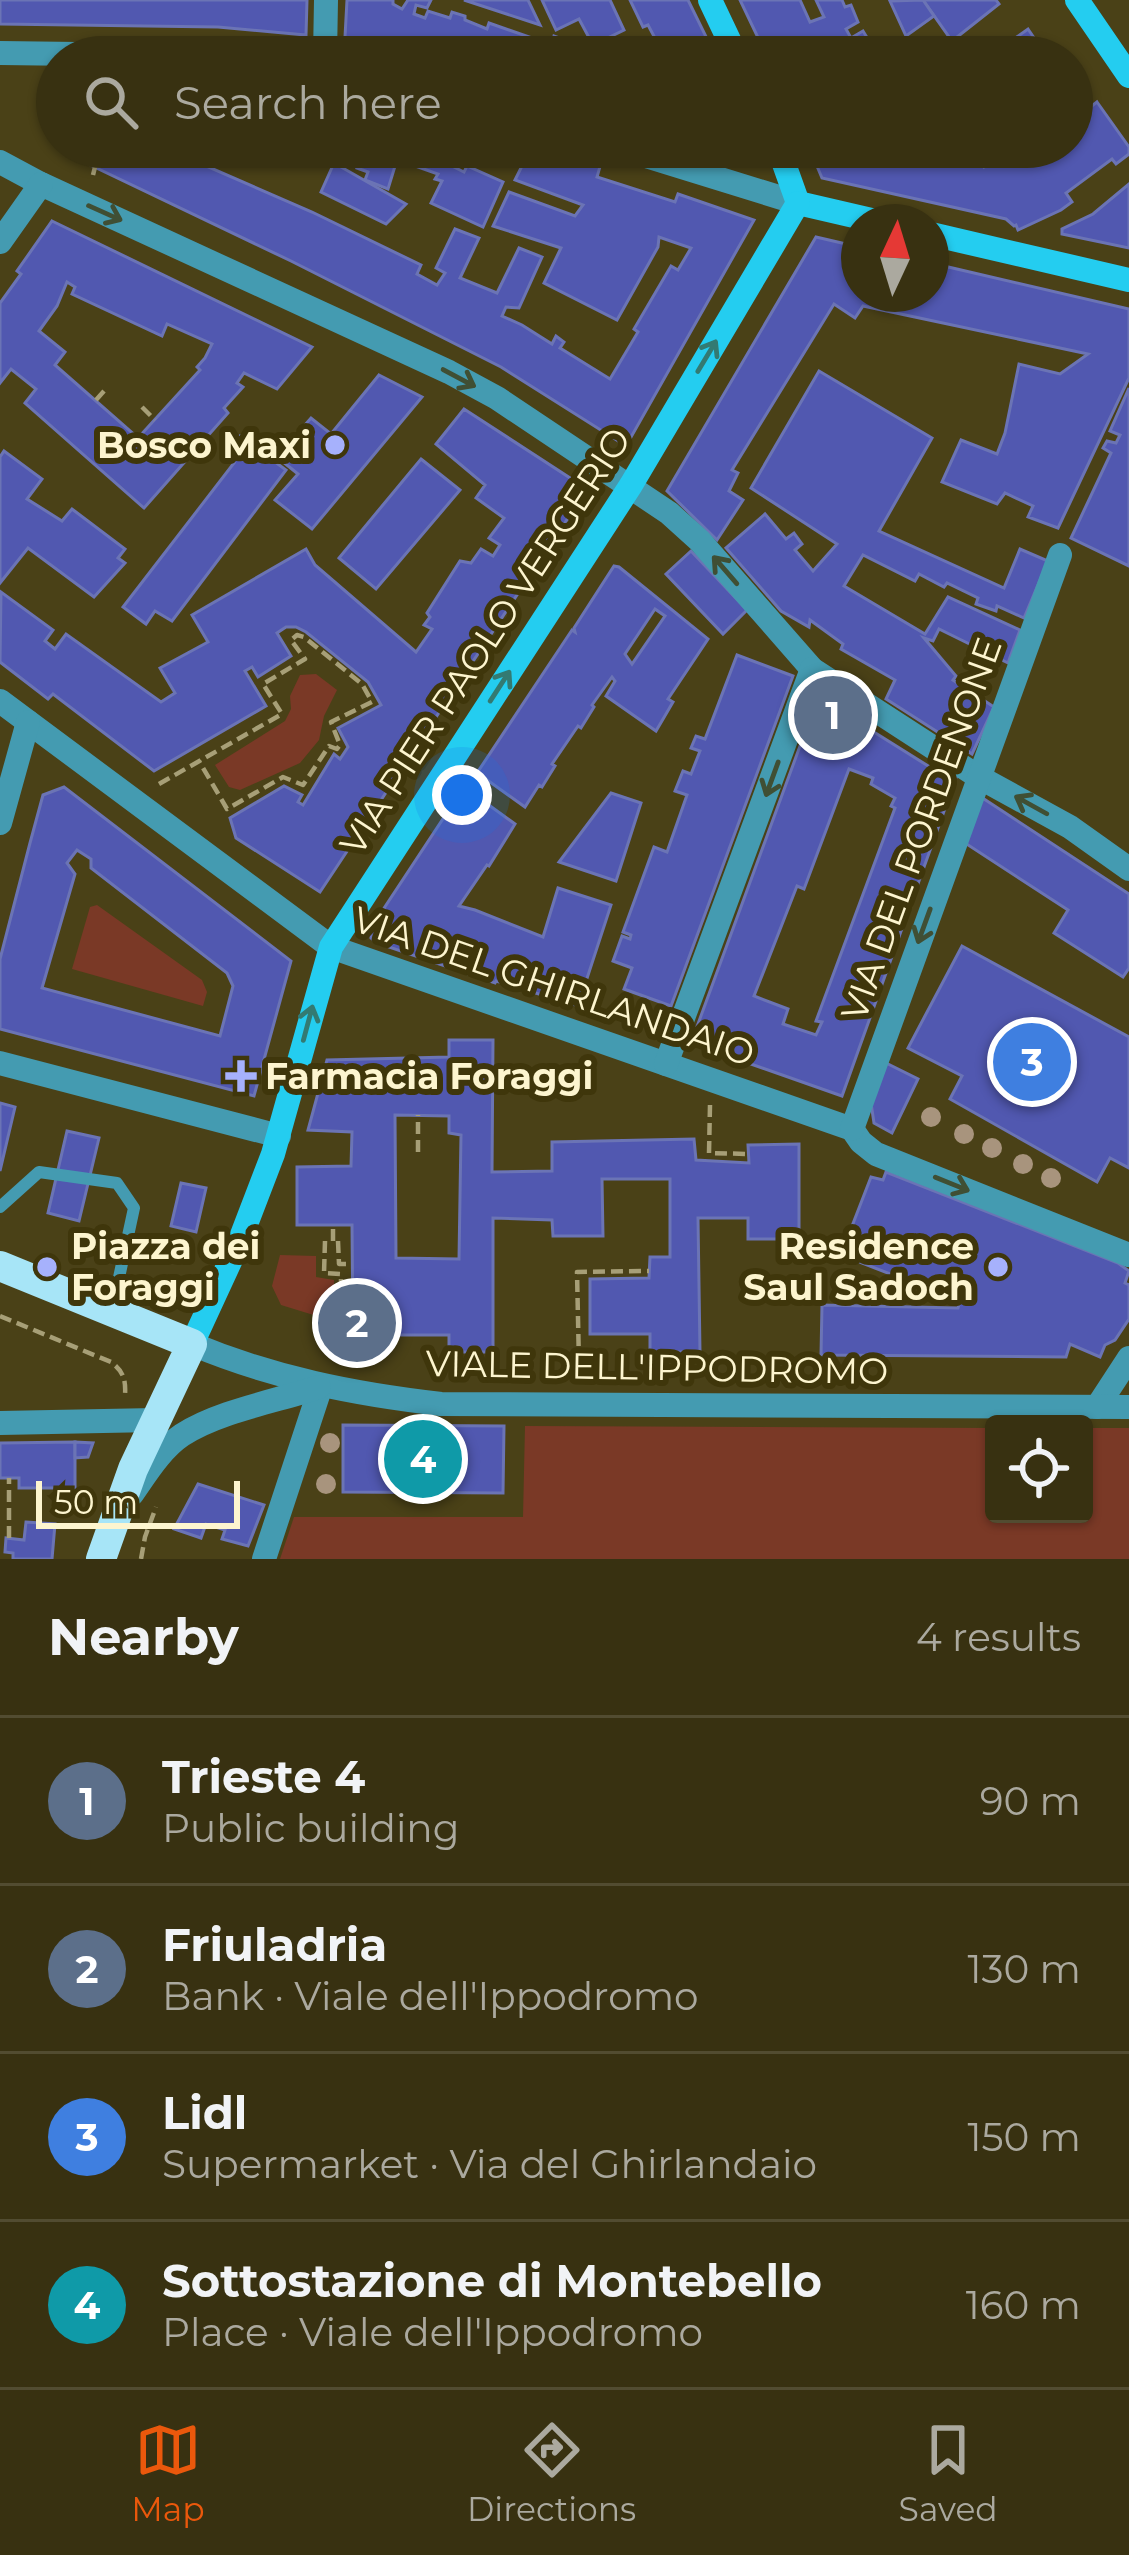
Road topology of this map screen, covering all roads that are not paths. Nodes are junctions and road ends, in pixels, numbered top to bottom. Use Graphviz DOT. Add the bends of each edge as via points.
graph roads {
  1 [pos="326,0"];
  2 [pos="710,0"];
  3 [pos="1077,0"];
  4 [pos="326,36"];
  5 [pos="727,36"];
  6 [pos="0,53"];
  7 [pos="36,53"];
  8 [pos="1129,76"];
  9 [pos="0,162"];
  10 [pos="685,168"];
  11 [pos="786,168"];
  12 [pos="41,184"];
  13 [pos="798,203"];
  14 [pos="841,213"];
  15 [pos="949,238"];
  16 [pos="0,242"];
  17 [pos="1129,280"];
  18 [pos="631,485"];
  19 [pos="1060,555"];
  20 [pos="812,669"];
  21 [pos="0,701"];
  22 [pos="28,722"];
  23 [pos="977,776"];
  24 [pos="0,823"];
  25 [pos="1129,869"];
  26 [pos="331,947"];
  27 [pos="0,1063"];
  28 [pos="666,1064"];
  29 [pos="852,1129"];
  30 [pos="279,1136"];
  31 [pos="0,1207"];
  32 [pos="1129,1255"];
  33 [pos="0,1266"];
  34 [pos="112,1311"];
  35 [pos="192,1344"];
  36 [pos="1129,1358"];
  37 [pos="321,1386"];
  38 [pos="1097,1407"];
  39 [pos="1129,1407"];
  40 [pos="155,1420"];
  41 [pos="0,1423"];
  42 [pos="101,1557"];
  43 [pos="264,1559"];
  1 -- 4 [label="street"];
  2 -- 5 [label="main road"];
  3 -- 8 [label="main road"];
  6 -- 7 [label="street"];
  9 -- 12 [label="street"];
  10 -- 13 [label="street"];
  11 -- 13 [label="main road"];
  12 -- 16 [label="street"];
  12 -- 18 [label="street, one-way" via="449,372"];
  13 -- 14 [label="main road"];
  18 -- 13 [label="main road, VIA PIER PAOLO VERGERIO, one-way"];
  15 -- 17 [label="main road"];
  20 -- 18 [label="street, one-way" via="700,541"];
  26 -- 18 [label="main road, VIA PIER PAOLO VERGERIO, one-way"];
  19 -- 23 [label="street, VIA DEL PORDENONE"];
  20 -- 23 [label="street"];
  20 -- 28 [label="street, one-way"];
  21 -- 22 [label="street, VIA DEL GHIRLANDAIO"];
  22 -- 24 [label="street"];
  22 -- 26 [label="street, VIA DEL GHIRLANDAIO"];
  25 -- 23 [label="street, one-way"];
  23 -- 29 [label="street, VIA DEL PORDENONE, one-way"];
  26 -- 28 [label="street, VIA DEL GHIRLANDAIO"];
  30 -- 26 [label="main road, VIA PIER PAOLO VERGERIO, one-way"];
  27 -- 30 [label="street"];
  28 -- 29 [label="street, VIA DEL GHIRLANDAIO"];
  29 -- 32 [label="street, VIA DEL GHIRLANDAIO, one-way" via="876,1154"];
  30 -- 35 [label="main road"];
  31 -- 34 [label="lane" via="39,1172 117,1184 134,1208"];
  33 -- 34 [label="main road"];
  34 -- 35 [label="main road"];
  35 -- 37 [label="street, VIALE DELL'IPPODROMO"];
  35 -- 40 [label="main road"];
  36 -- 38 [label="street"];
  37 -- 38 [label="street, VIALE DELL'IPPODROMO" via="441,1404"];
  37 -- 42 [label="street" via="182,1436 131,1495"];
  37 -- 43 [label="street"];
  38 -- 39 [label="street, VIALE DELL'IPPODROMO"];
  40 -- 41 [label="street"];
  40 -- 42 [label="main road"];
}
